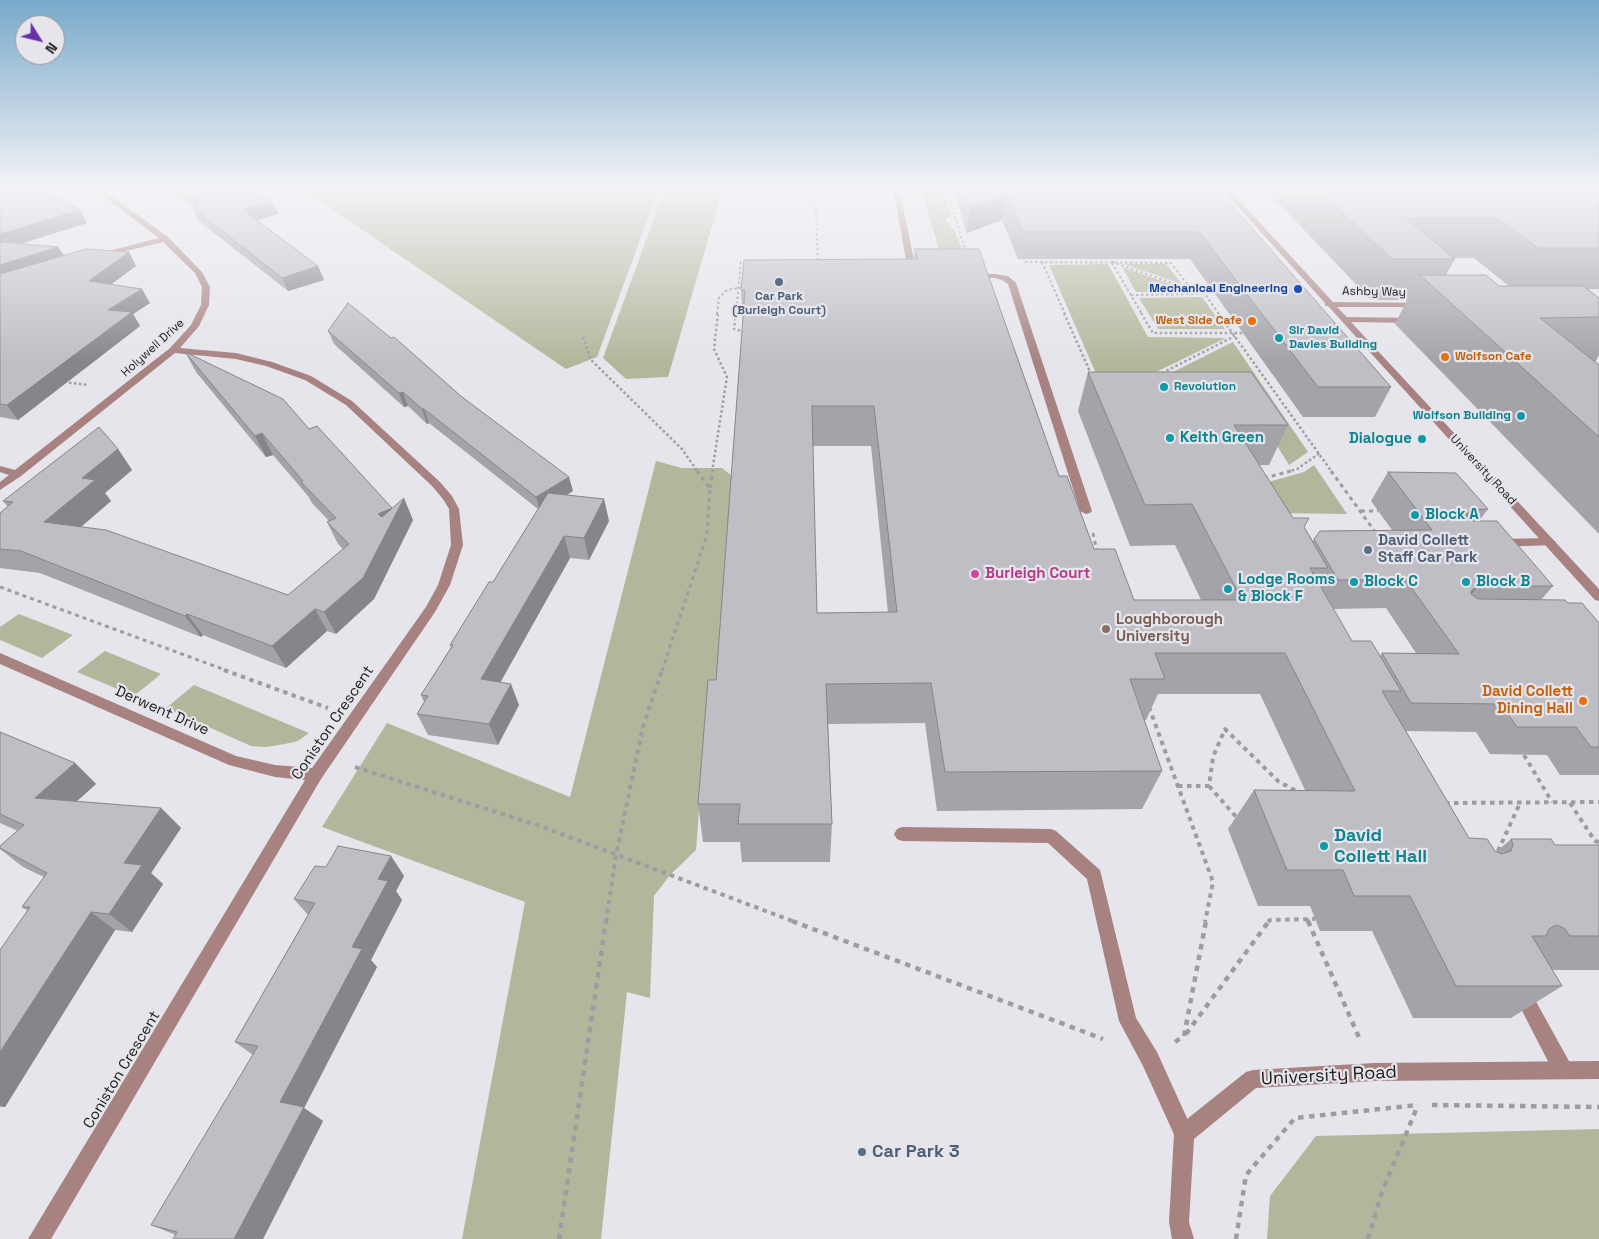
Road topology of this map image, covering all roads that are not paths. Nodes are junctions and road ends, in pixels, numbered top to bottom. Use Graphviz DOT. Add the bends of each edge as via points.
graph roads {
  1 [pos="139,246"];
  2 [pos="172,246"];
  3 [pos="907,246"];
  4 [pos="1277,246"];
  5 [pos="92,258"];
  6 [pos="929,272"];
  7 [pos="965,276"];
  8 [pos="1328,304"];
  9 [pos="1431,305"];
  10 [pos="1343,319"];
  11 [pos="1427,320"];
  12 [pos="173,350"];
  13 [pos="0,469"];
  14 [pos="17,474"];
  15 [pos="0,487"];
  16 [pos="1086,511"];
  17 [pos="1550,542"];
  18 [pos="1492,543"];
  19 [pos="1599,597"];
  20 [pos="0,658"];
  21 [pos="316,775"];
  22 [pos="902,834"];
  23 [pos="1513,978"];
  24 [pos="1563,1070"];
  25 [pos="1599,1070"];
  26 [pos="1184,1134"];
  27 [pos="39,1239"];
  28 [pos="1183,1239"];
  1 -- 5 [label="street"];
  2 -- 12 [label="street, Holywell Drive" via="198,272 206,288 205,304 195,326"];
  3 -- 6 [label="street" via="910,268"];
  4 -- 8 [label="street, University Road"];
  7 -- 16 [label="street" via="995,276 1012,283"];
  8 -- 9 [label="street, Ashby Way"];
  8 -- 10 [label="street, University Road"];
  10 -- 11 [label="street, Ashby Way"];
  10 -- 17 [label="street, University Road"];
  12 -- 14 [label="street, Holywell Drive"];
  12 -- 21 [label="street, Coniston Crescent" via="236,356 269,364 330,390 366,417 436,484 454,509 457,545 444,585"];
  13 -- 14 [label="street"];
  14 -- 15 [label="street, Holywell Drive"];
  17 -- 18 [label="street"];
  17 -- 19 [label="street, University Road"];
  20 -- 21 [label="street, Derwent Drive" via="234,761 275,771"];
  21 -- 27 [label="street, Coniston Crescent"];
  22 -- 26 [label="street" via="1051,836 1094,875 1128,1021 1150,1059"];
  23 -- 24 [label="street"];
  24 -- 25 [label="street, University Road"];
  24 -- 26 [label="street, University Road" via="1374,1072 1252,1079"];
  26 -- 28 [label="street" via="1179,1222"];
}
